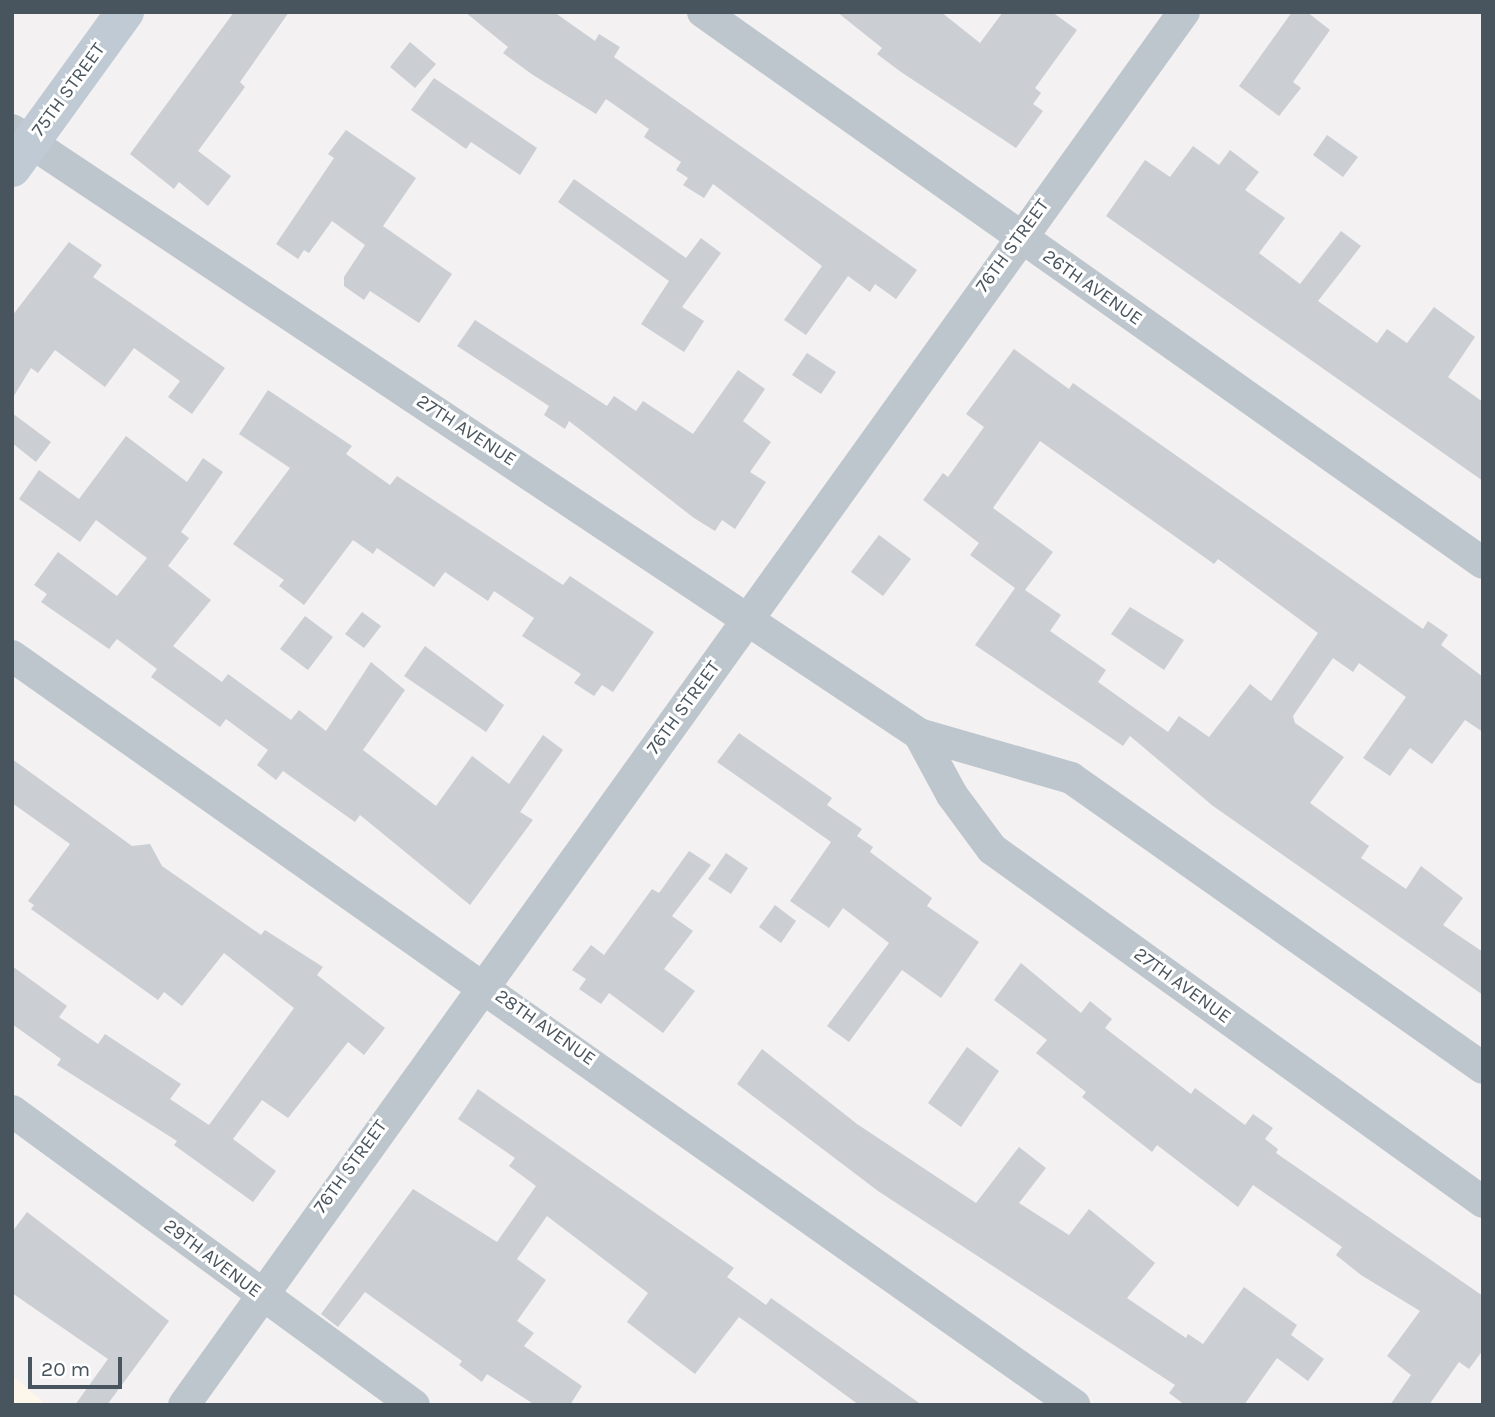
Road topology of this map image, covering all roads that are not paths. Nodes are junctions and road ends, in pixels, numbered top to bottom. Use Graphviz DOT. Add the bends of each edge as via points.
graph roads {
  1 [pos="125,12"];
  2 [pos="703,12"];
  3 [pos="1184,12"];
  4 [pos="18,147"];
  5 [pos="1019,237"];
  6 [pos="1483,563"];
  7 [pos="749,618"];
  8 [pos="12,656"];
  9 [pos="919,734"];
  10 [pos="482,984"];
  11 [pos="1483,1068"];
  12 [pos="12,1111"];
  13 [pos="1483,1202"];
  14 [pos="259,1295"];
  15 [pos="184,1405"];
  16 [pos="414,1405"];
  17 [pos="1074,1405"];
  1 -- 4 [label="street, 75TH STREET"];
  2 -- 5 [label="street, 26TH AVENUE"];
  3 -- 5 [label="street, 76TH STREET"];
  4 -- 7 [label="street, 27TH AVENUE"];
  5 -- 6 [label="street, 26TH AVENUE"];
  5 -- 7 [label="street, 76TH STREET"];
  7 -- 9 [label="street, 27TH AVENUE"];
  7 -- 10 [label="street, 76TH STREET"];
  8 -- 10 [label="street, 28TH AVENUE"];
  9 -- 11 [label="street, 27TH AVENUE" via="1071,778"];
  9 -- 13 [label="street, 27TH AVENUE" via="952,795 992,849"];
  10 -- 14 [label="street, 76TH STREET"];
  10 -- 17 [label="street, 28TH AVENUE"];
  12 -- 14 [label="street, 29TH AVENUE"];
  14 -- 15 [label="street, 76TH STREET"];
  14 -- 16 [label="street, 29TH AVENUE"];
}
